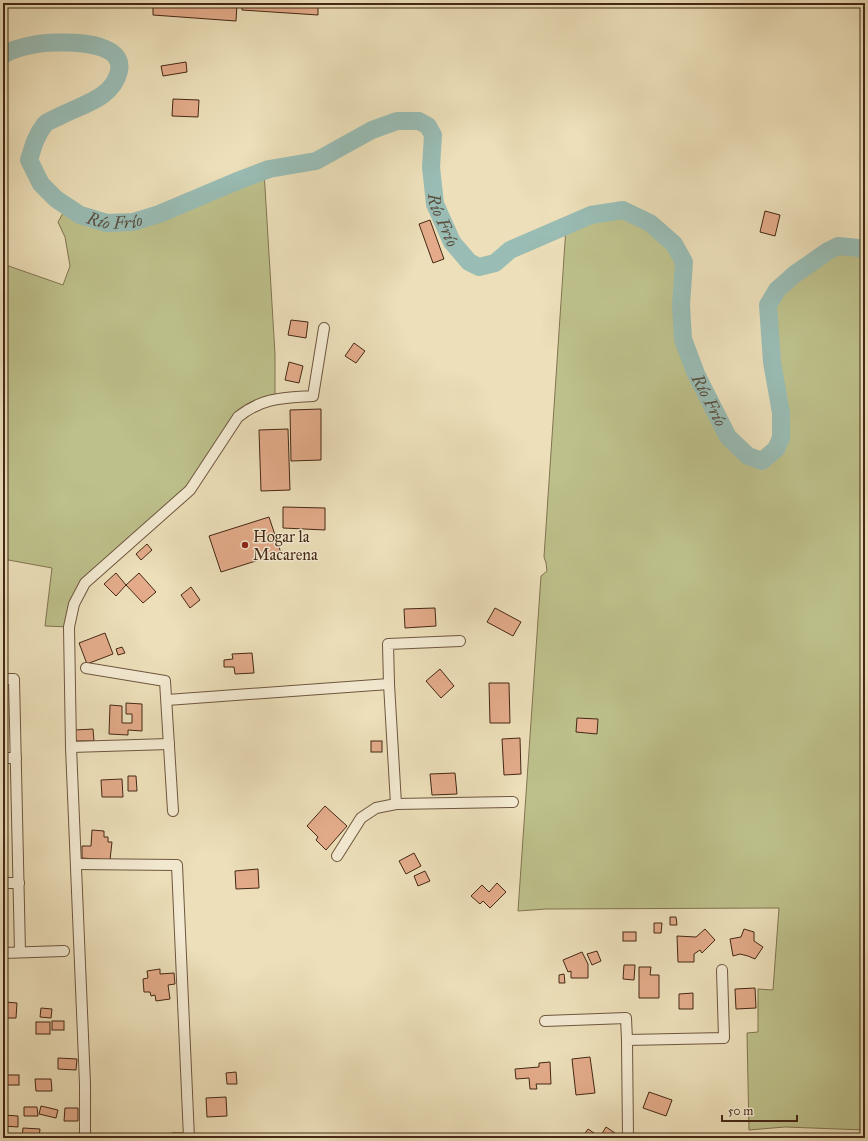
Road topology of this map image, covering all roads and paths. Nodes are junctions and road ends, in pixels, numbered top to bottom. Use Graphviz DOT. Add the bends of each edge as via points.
graph roads {
  1 [pos="324,328"];
  2 [pos="460,641"];
  3 [pos="86,668"];
  4 [pos="3,679"];
  5 [pos="389,684"];
  6 [pos="167,700"];
  7 [pos="169,744"];
  8 [pos="71,747"];
  9 [pos="3,758"];
  10 [pos="16,758"];
  11 [pos="513,802"];
  12 [pos="396,804"];
  13 [pos="173,811"];
  14 [pos="337,856"];
  15 [pos="76,864"];
  16 [pos="3,883"];
  17 [pos="19,883"];
  18 [pos="64,951"];
  19 [pos="20,952"];
  20 [pos="3,953"];
  21 [pos="722,970"];
  22 [pos="545,1021"];
  23 [pos="627,1040"];
  24 [pos="85,1138"];
  25 [pos="188,1138"];
  26 [pos="628,1138"];
  1 -- 8 [label="street" via="313,396 275,398 249,408 238,416 190,490 85,583 74,604 69,627"];
  2 -- 5 [label="street" via="388,644"];
  3 -- 6 [label="street" via="165,681"];
  4 -- 10 [label="street" via="14,679"];
  5 -- 6 [label="street"];
  5 -- 12 [label="street"];
  6 -- 7 [label="street"];
  7 -- 8 [label="street"];
  7 -- 13 [label="street"];
  8 -- 15 [label="street"];
  9 -- 10 [label="street"];
  10 -- 17 [label="street"];
  11 -- 12 [label="street"];
  12 -- 14 [label="street" via="376,808 361,818"];
  15 -- 24 [label="street"];
  15 -- 25 [label="street" via="177,865"];
  16 -- 17 [label="street"];
  17 -- 19 [label="street"];
  18 -- 19 [label="street"];
  19 -- 20 [label="street"];
  21 -- 23 [label="street" via="724,1038"];
  22 -- 23 [label="street" via="626,1018"];
  23 -- 26 [label="street"];
}
